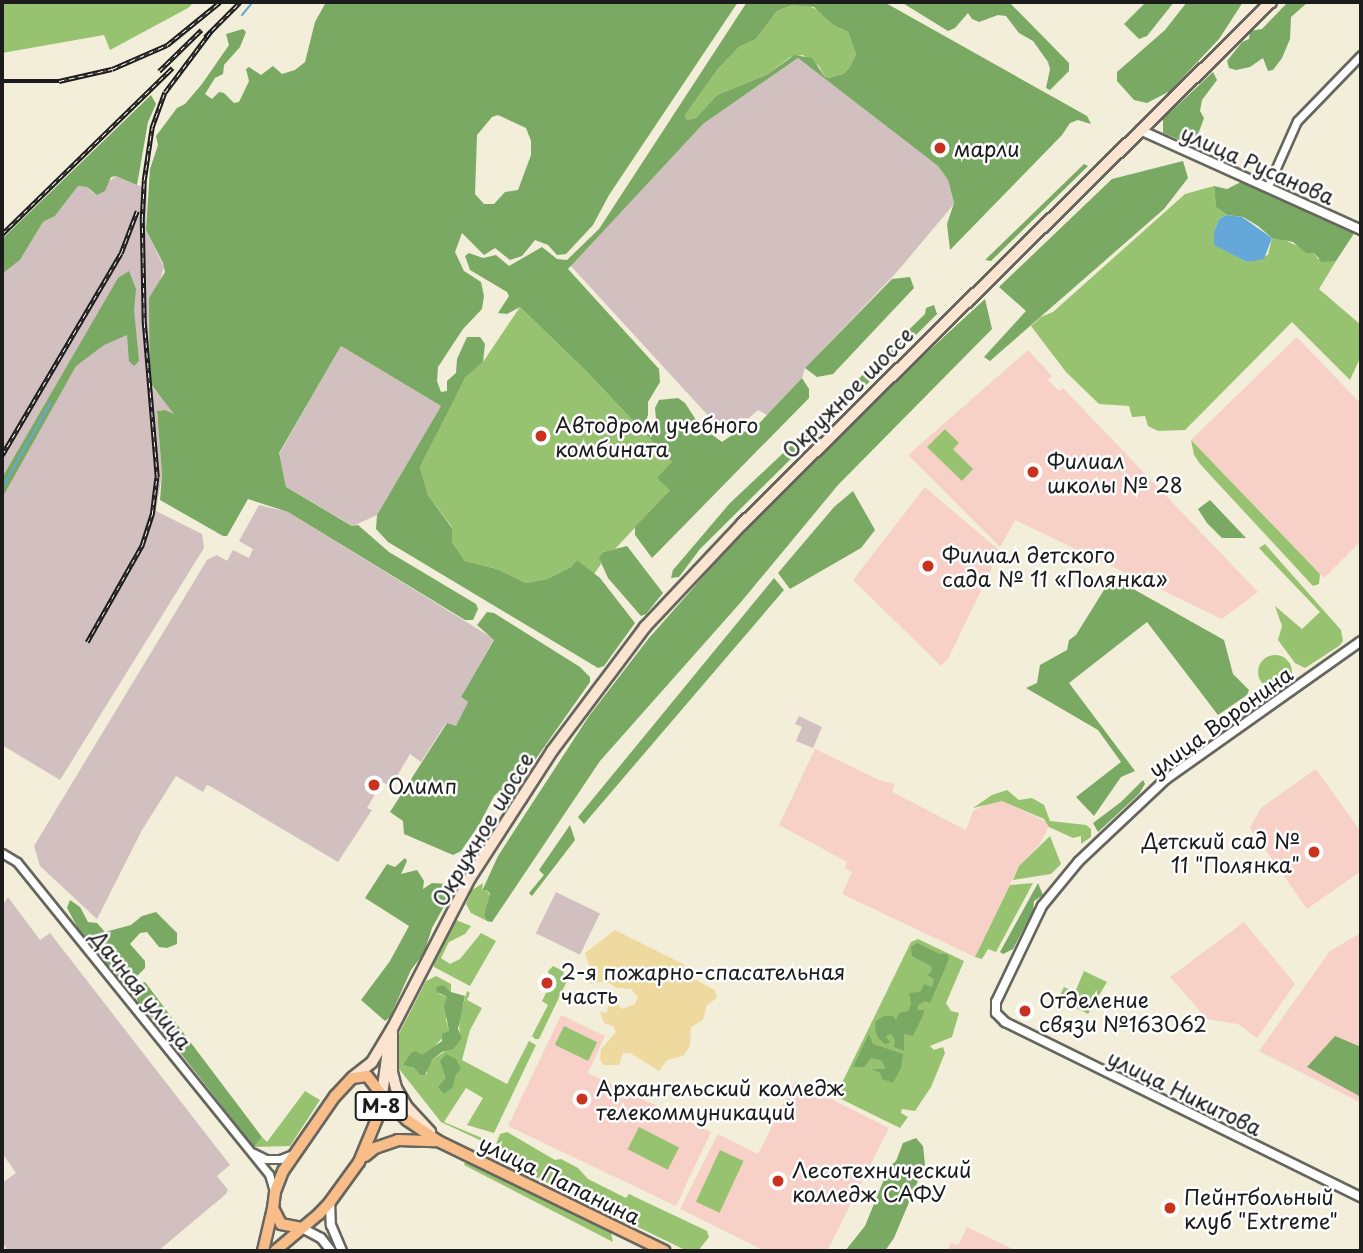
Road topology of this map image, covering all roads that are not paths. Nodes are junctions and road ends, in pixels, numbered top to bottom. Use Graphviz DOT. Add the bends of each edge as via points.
graph roads {
  1 [pos="1271,2"];
  2 [pos="1361,55"];
  3 [pos="1140,130"];
  4 [pos="1268,186"];
  5 [pos="1361,230"];
  6 [pos="1361,641"];
  7 [pos="2,853"];
  8 [pos="996,1013"];
  9 [pos="391,1029"];
  10 [pos="352,1077"];
  11 [pos="382,1095"];
  12 [pos="438,1141"];
  13 [pos="251,1152"];
  14 [pos="293,1154"];
  15 [pos="359,1162"];
  16 [pos="275,1192"];
  17 [pos="1361,1197"];
  18 [pos="330,1202"];
  19 [pos="273,1208"];
  20 [pos="303,1228"];
  21 [pos="263,1251"];
  22 [pos="275,1251"];
  23 [pos="331,1251"];
  24 [pos="342,1251"];
  25 [pos="665,1251"];
  1 -- 3 [label="main road, Окружное шоссе"];
  2 -- 4 [label="street" via="1297,121"];
  3 -- 4 [label="street, улица Русанова"];
  3 -- 9 [label="main road, Окружное шоссе" via="742,524 645,627 552,751 478,867"];
  4 -- 5 [label="street, улица Русанова"];
  6 -- 8 [label="street, улица Воронина" via="1166,779 1079,861 1042,906 1007,975"];
  7 -- 13 [label="street, Дачная улица" via="18,862"];
  8 -- 17 [label="street, улица Никитова" via="1075,1059"];
  9 -- 10 [label="main road, Окружное шоссе" via="372,1062"];
  9 -- 11 [label="main road, Окружное шоссе"];
  9 -- 12 [label="main road, улица Папанина / М-8" via="396,1088"];
  10 -- 11 [label="main road, М-8" via="367,1076"];
  10 -- 14 [label="main road, Окружное шоссе / М-8"];
  11 -- 12 [label="main road, улица Папанина / М-8"];
  11 -- 15 [label="main road, Окружное шоссе / М-8" via="378,1122"];
  12 -- 15 [label="main road, улица Папанина / М-8" via="398,1140 375,1148"];
  12 -- 25 [label="main road, улица Папанина / М-8"];
  13 -- 14 [label="street" via="266,1159"];
  13 -- 16 [label="street, Дачная улица" via="269,1174"];
  14 -- 16 [label="main road, Окружное шоссе / М-8"];
  15 -- 18 [label="main road, Окружное шоссе / М-8"];
  16 -- 19 [label="main road, Окружное шоссе / М-8"];
  18 -- 20 [label="main road, Окружное шоссе / М-8"];
  18 -- 24 [label="street" via="331,1225"];
  19 -- 20 [label="main road" via="281,1224"];
  19 -- 21 [label="main road, Окружное шоссе / М-8"];
  20 -- 22 [label="main road, Окружное шоссе / М-8"];
  20 -- 23 [label="street" via="321,1238"];
}
